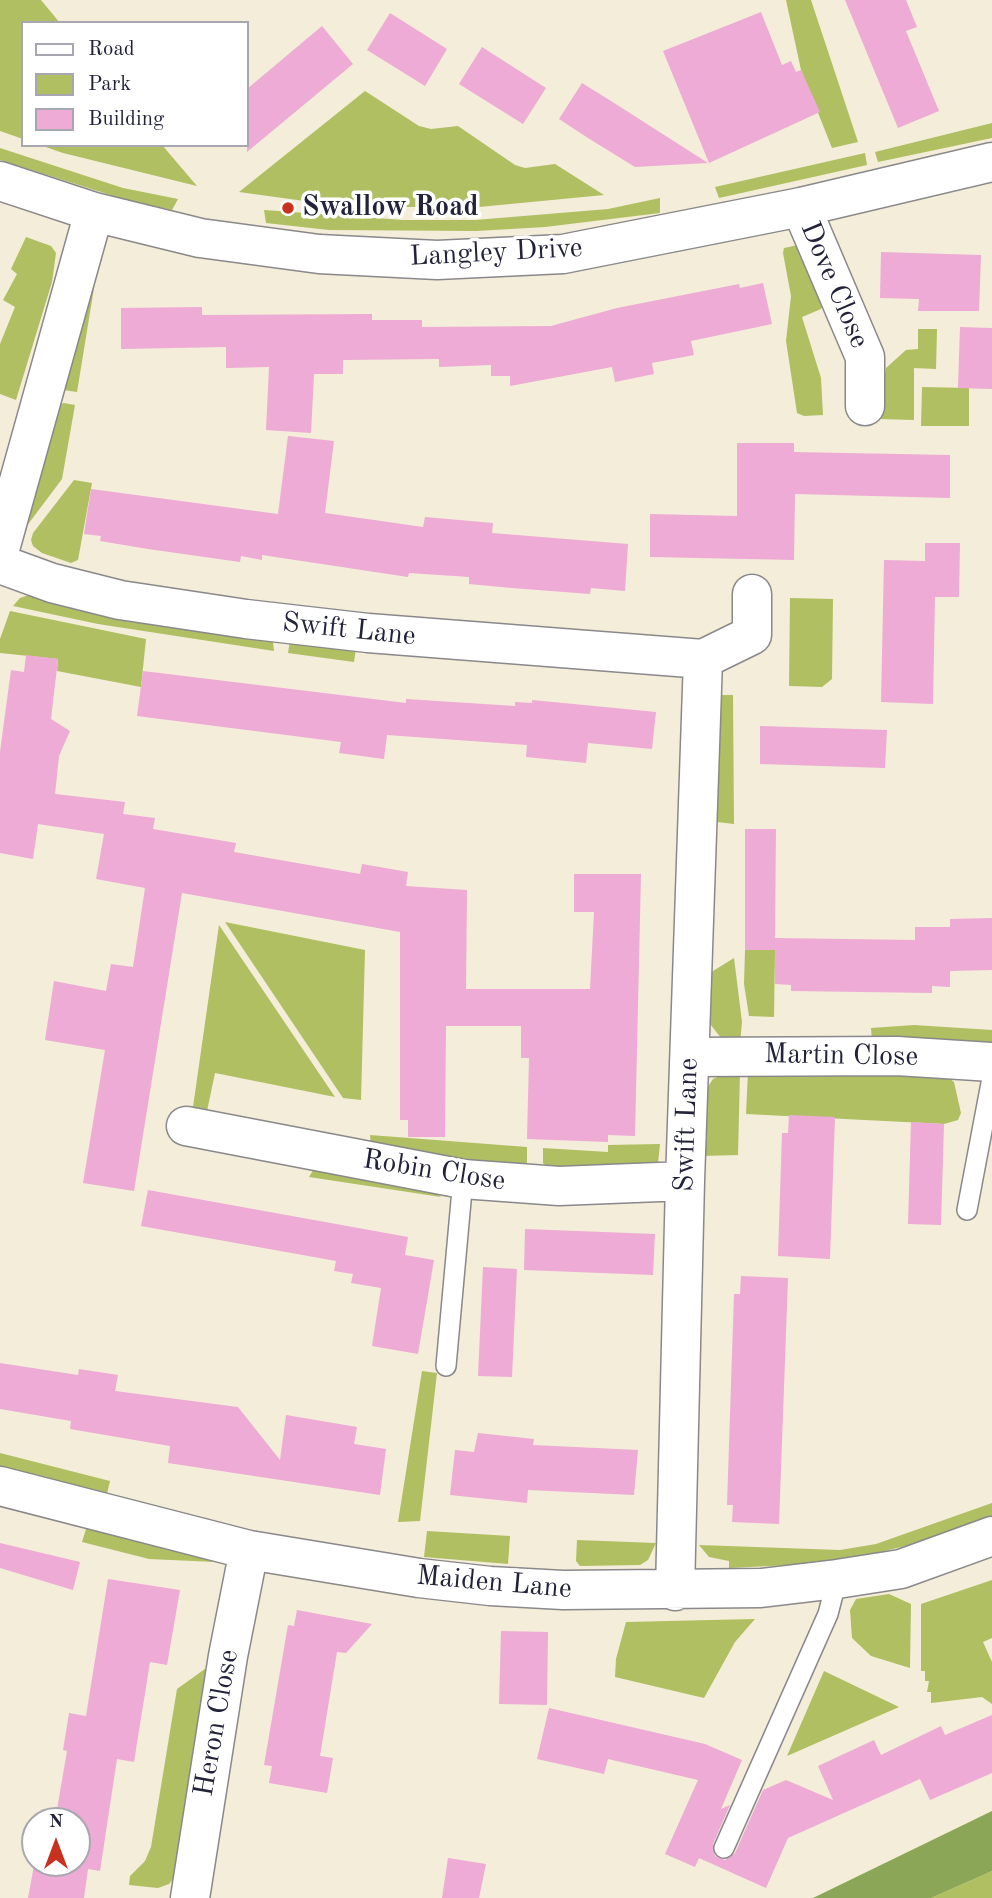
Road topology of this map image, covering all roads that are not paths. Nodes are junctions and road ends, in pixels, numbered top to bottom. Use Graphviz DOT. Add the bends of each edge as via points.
graph roads {
  1 [pos="992,162"];
  2 [pos="0,181"];
  3 [pos="801,206"];
  4 [pos="94,212"];
  5 [pos="865,406"];
  6 [pos="0,550"];
  7 [pos="0,564"];
  8 [pos="752,594"];
  9 [pos="703,659"];
  10 [pos="690,1057"];
  11 [pos="992,1062"];
  12 [pos="992,1078"];
  13 [pos="186,1126"];
  14 [pos="463,1179"];
  15 [pos="685,1181"];
  16 [pos="967,1210"];
  17 [pos="446,1366"];
  18 [pos="0,1486"];
  19 [pos="992,1536"];
  20 [pos="248,1550"];
  21 [pos="837,1579"];
  22 [pos="675,1591"];
  23 [pos="724,1848"];
  24 [pos="190,1898"];
  1 -- 3 [label="street, Langley Drive"];
  2 -- 4 [label="street, Langley Drive"];
  3 -- 4 [label="street, Langley Drive" via="563,254 437,260 319,254 200,238"];
  3 -- 5 [label="street, Dove Close" via="865,357"];
  4 -- 6 [label="street"];
  7 -- 9 [label="street, Swift Lane" via="120,600 246,619"];
  8 -- 9 [label="street" via="752,635"];
  9 -- 10 [label="street, Swift Lane"];
  10 -- 11 [label="street, Martin Close" via="897,1056"];
  10 -- 15 [label="street, Swift Lane"];
  12 -- 16 [label="lane"];
  13 -- 14 [label="street, Robin Close"];
  14 -- 15 [label="street, Robin Close" via="559,1186"];
  14 -- 17 [label="lane"];
  15 -- 22 [label="street, Swift Lane"];
  18 -- 20 [label="street, Maiden Lane"];
  19 -- 21 [label="street, Maiden Lane" via="901,1569"];
  20 -- 22 [label="street, Maiden Lane" via="490,1586"];
  20 -- 24 [label="street, Heron Close"];
  21 -- 22 [label="street, Maiden Lane"];
  21 -- 23 [label="lane" via="828,1614"];
}
